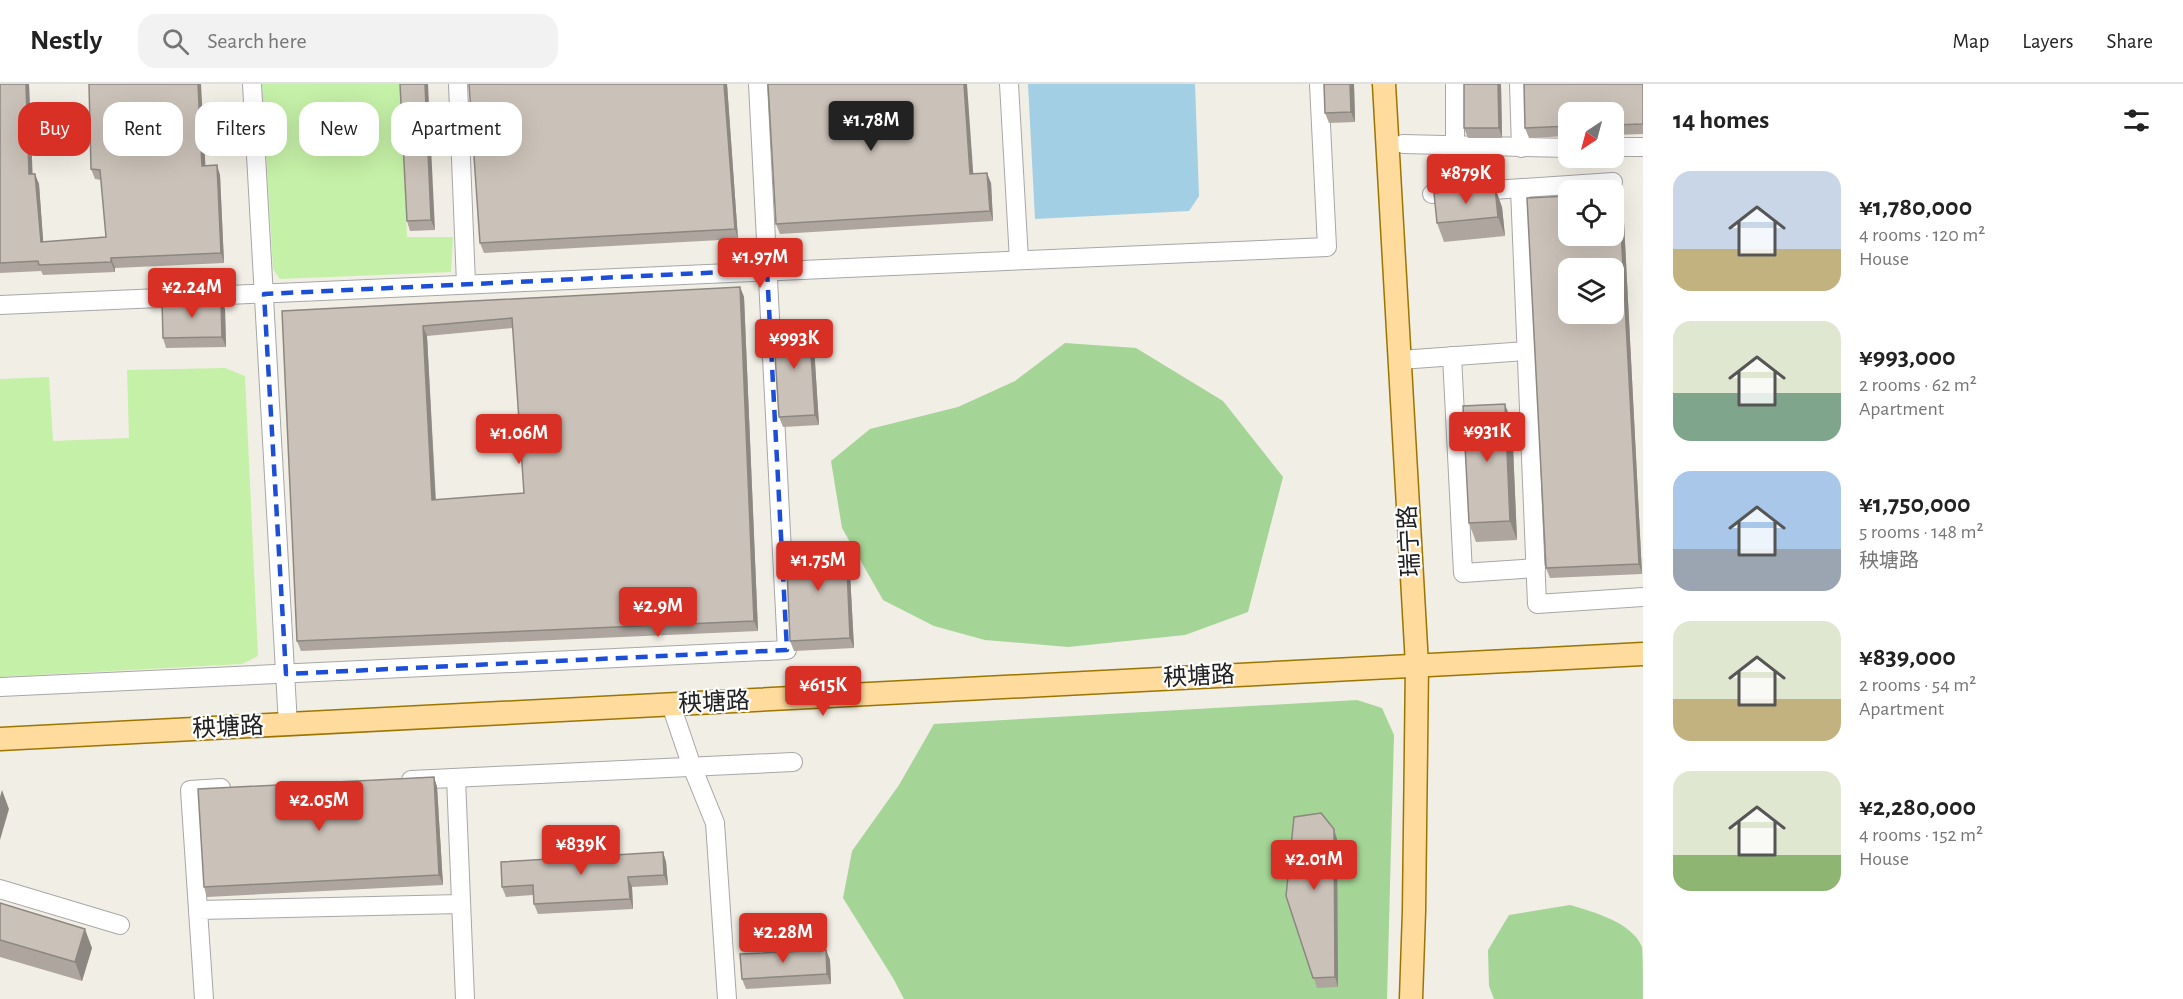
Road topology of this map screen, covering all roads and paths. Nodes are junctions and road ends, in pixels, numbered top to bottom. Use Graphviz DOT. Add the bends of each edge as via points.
graph roads {
  1 [pos="252,84"];
  2 [pos="458,84"];
  3 [pos="758,84"];
  4 [pos="1009,84"];
  5 [pos="1319,84"];
  6 [pos="1384,84"];
  7 [pos="1400,84"];
  8 [pos="1455,84"];
  9 [pos="1519,84"];
  10 [pos="1403,144"];
  11 [pos="1455,147"];
  12 [pos="1624,147"];
  13 [pos="1643,147"];
  14 [pos="1521,148"];
  15 [pos="1558,148"];
  16 [pos="1558,186"];
  17 [pos="1520,189"];
  18 [pos="1432,194"];
  19 [pos="1019,260"];
  20 [pos="767,270"];
  21 [pos="466,284"];
  22 [pos="264,294"];
  23 [pos="0,305"];
  24 [pos="1527,351"];
  25 [pos="1452,356"];
  26 [pos="1407,359"];
  27 [pos="1536,568"];
  28 [pos="1642,597"];
  29 [pos="1643,654"];
  30 [pos="1424,665"];
  31 [pos="285,674"];
  32 [pos="0,687"];
  33 [pos="671,705"];
  34 [pos="288,725"];
  35 [pos="0,739"];
  36 [pos="793,762"];
  37 [pos="692,767"];
  38 [pos="456,778"];
  39 [pos="398,780"];
  40 [pos="236,788"];
  41 [pos="0,889"];
  42 [pos="460,904"];
  43 [pos="198,910"];
  44 [pos="120,925"];
  45 [pos="204,999"];
  46 [pos="465,999"];
  47 [pos="727,999"];
  48 [pos="1411,999"];
  49 [pos="1423,999"];
  1 -- 22 [label="street"];
  2 -- 21 [label="street"];
  3 -- 20 [label="street"];
  4 -- 19 [label="street"];
  5 -- 19 [label="street" via="1327,247"];
  6 -- 26 [label="main road, 瑞宁路"];
  7 -- 10 [label="main road, 瑞宁路"];
  8 -- 11 [label="street"];
  9 -- 14 [label="street"];
  10 -- 11 [label="street"];
  10 -- 26 [label="main road, 瑞宁路"];
  11 -- 14 [label="street"];
  12 -- 13 [label="street"];
  14 -- 15 [label="street"];
  16 -- 17 [label="street"];
  17 -- 18 [label="street"];
  17 -- 24 [label="street"];
  19 -- 20 [label="street"];
  20 -- 21 [label="street"];
  20 -- 31 [label="street" via="787,650"];
  21 -- 22 [label="street"];
  22 -- 23 [label="street"];
  22 -- 31 [label="street"];
  24 -- 25 [label="street"];
  24 -- 27 [label="street"];
  25 -- 26 [label="street"];
  25 -- 27 [label="street" via="1462,573"];
  26 -- 30 [label="main road, 瑞宁路"];
  27 -- 28 [label="street" via="1536,604"];
  29 -- 30 [label="main road, 秧塘路"];
  30 -- 33 [label="main road, 秧塘路"];
  30 -- 48 [label="main road, 瑞宁路"];
  30 -- 49 [label="main road, 瑞宁路"];
  31 -- 32 [label="street"];
  31 -- 34 [label="street"];
  33 -- 34 [label="main road, 秧塘路"];
  33 -- 37 [label="street"];
  34 -- 35 [label="main road, 秧塘路"];
  36 -- 37 [label="street"];
  37 -- 38 [label="street"];
  37 -- 47 [label="street" via="715,823"];
  38 -- 39 [label="street"];
  38 -- 42 [label="street"];
  40 -- 43 [label="street" via="190,790"];
  41 -- 44 [label="street"];
  42 -- 43 [label="street"];
  42 -- 46 [label="street"];
  43 -- 45 [label="street"];
}
